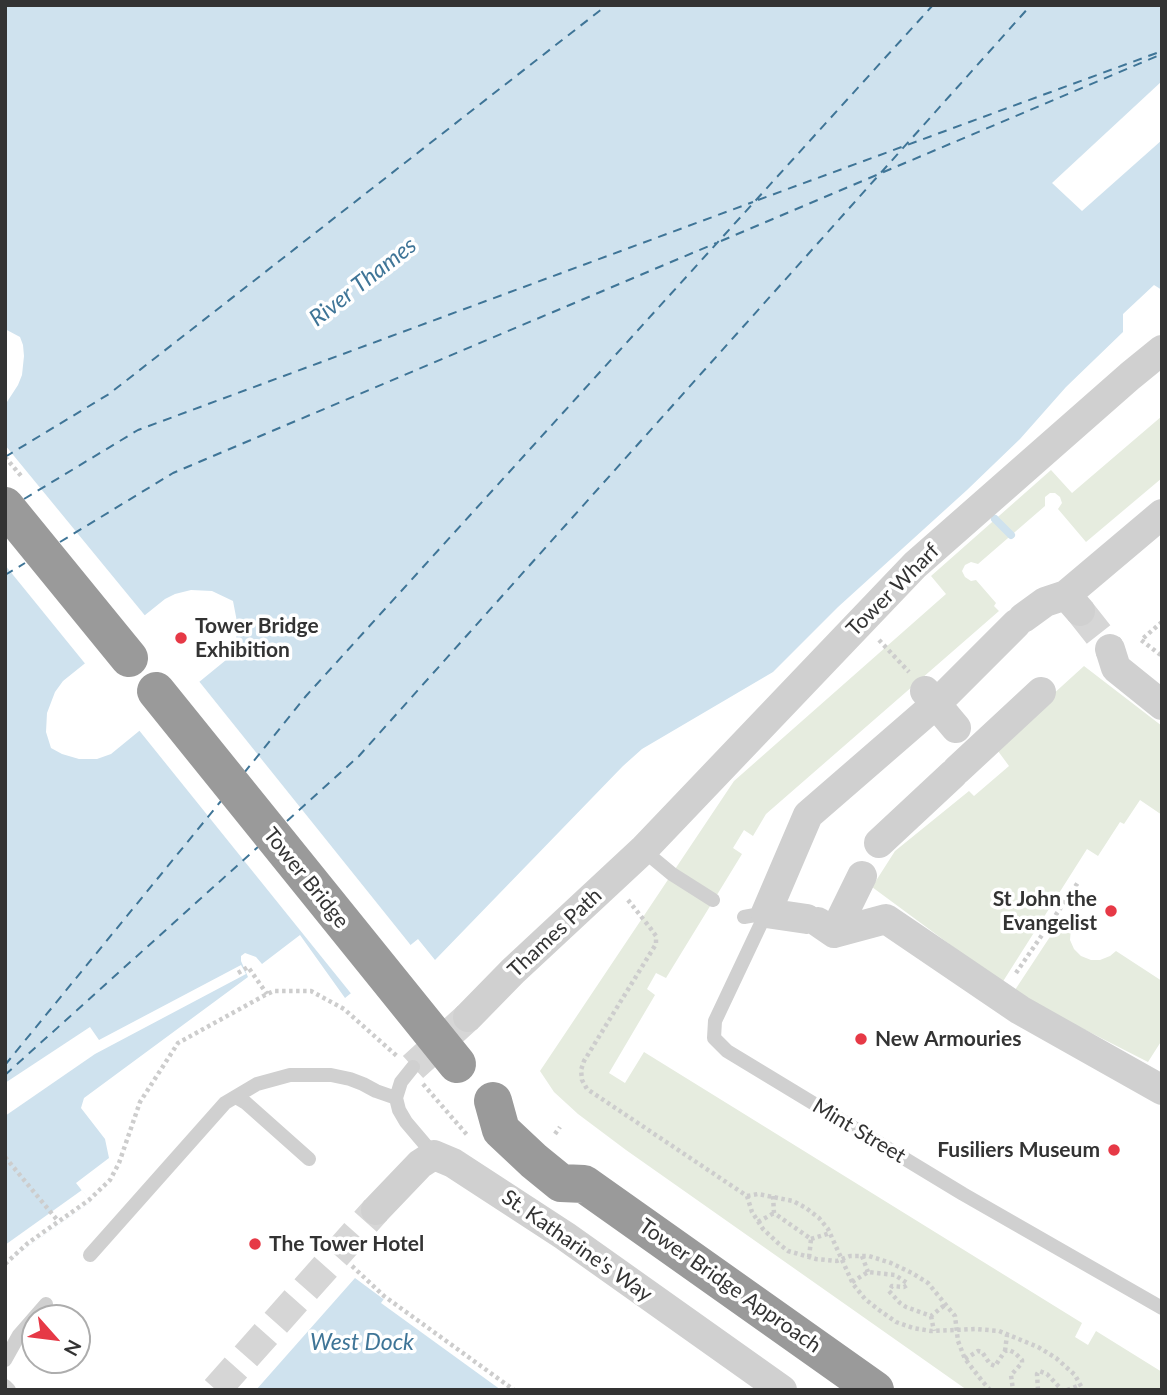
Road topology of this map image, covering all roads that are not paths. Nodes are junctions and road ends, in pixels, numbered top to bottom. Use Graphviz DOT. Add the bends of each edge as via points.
graph roads {
  1 [pos="1162,350"];
  2 [pos="5,506"];
  3 [pos="1162,514"];
  4 [pos="1110,649"];
  5 [pos="129,658"];
  6 [pos="924,689"];
  7 [pos="156,691"];
  8 [pos="1041,692"];
  9 [pos="1162,705"];
  10 [pos="961,753"];
  11 [pos="879,843"];
  12 [pos="643,850"];
  13 [pos="862,876"];
  14 [pos="713,900"];
  15 [pos="755,915"];
  16 [pos="820,925"];
  17 [pos="468,1017"];
  18 [pos="457,1064"];
  19 [pos="412,1069"];
  20 [pos="1162,1090"];
  21 [pos="236,1097"];
  22 [pos="396,1098"];
  23 [pos="434,1155"];
  24 [pos="309,1159"];
  25 [pos="376,1210"];
  26 [pos="90,1255"];
  27 [pos="1162,1308"];
  28 [pos="21,1333"];
  29 [pos="5,1360"];
  30 [pos="5,1386"];
  31 [pos="9,1390"];
  32 [pos="782,1390"];
  33 [pos="875,1390"];
  1 -- 12 [label="street, Tower Wharf" via="915,565"];
  2 -- 5 [label="highway"];
  3 -- 6 [label="street" via="1124,533 1073,603 1045,601"];
  4 -- 9 [label="street" via="1116,668"];
  6 -- 10 [label="street"];
  6 -- 15 [label="street" via="807,816"];
  7 -- 18 [label="highway, Tower Bridge, bridge"];
  8 -- 10 [label="street"];
  10 -- 11 [label="street"];
  12 -- 14 [label="lane"];
  12 -- 17 [label="street, Thames Path"];
  13 -- 16 [label="street"];
  15 -- 16 [label="street"];
  15 -- 27 [label="lane, Mint Street" via="715,1021 714,1038 727,1051"];
  16 -- 20 [label="street" via="886,919 1020,1010"];
  18 -- 33 [label="highway, Tower Bridge Approach" via="493,1101 501,1130 534,1161 561,1182 584,1184"];
  19 -- 22 [label="lane"];
  21 -- 22 [label="lane" via="257,1084 316,1074 350,1079"];
  21 -- 24 [label="lane"];
  21 -- 26 [label="lane" via="225,1103"];
  22 -- 23 [label="lane" via="406,1122"];
  23 -- 25 [label="street"];
  23 -- 32 [label="street, St. Katharine's Way" via="565,1236"];
  28 -- 29 [label="lane"];
  30 -- 31 [label="lane"];
}
